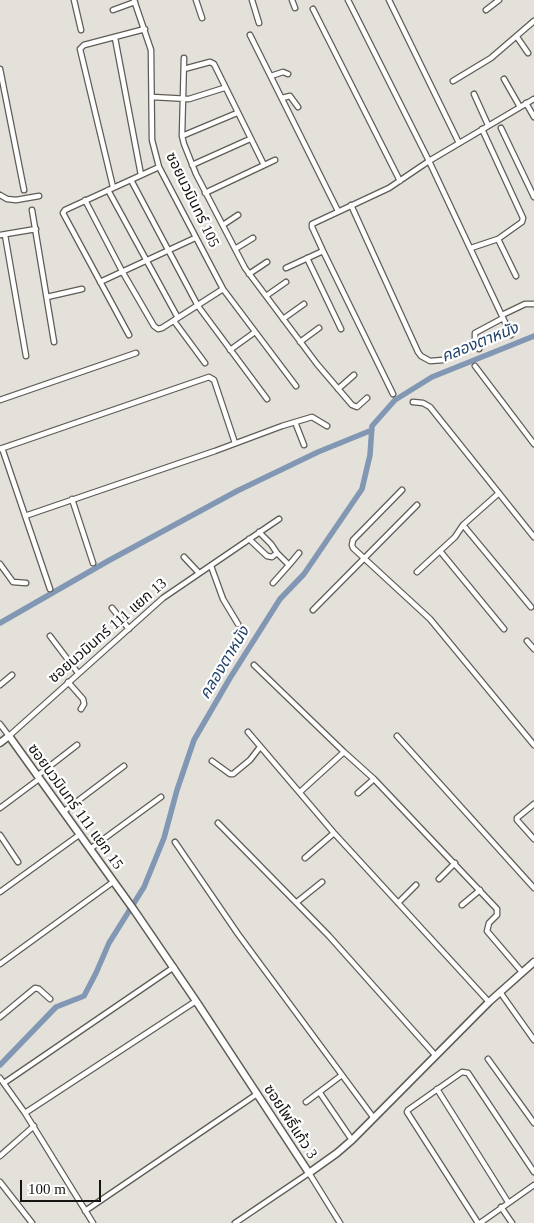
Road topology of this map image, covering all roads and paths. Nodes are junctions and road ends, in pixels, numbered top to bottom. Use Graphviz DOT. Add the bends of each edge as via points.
graph roads {
  1 [pos="74,0"];
  2 [pos="196,0"];
  3 [pos="252,0"];
  4 [pos="292,0"];
  5 [pos="348,0"];
  6 [pos="389,0"];
  7 [pos="499,0"];
  8 [pos="135,1"];
  9 [pos="294,8"];
  10 [pos="314,9"];
  11 [pos="113,10"];
  12 [pos="486,10"];
  13 [pos="202,18"];
  14 [pos="534,21"];
  15 [pos="258,22"];
  16 [pos="145,29"];
  17 [pos="81,30"];
  18 [pos="250,35"];
  19 [pos="517,37"];
  20 [pos="115,38"];
  21 [pos="528,53"];
  22 [pos="184,58"];
  23 [pos="0,69"];
  24 [pos="184,69"];
  25 [pos="288,74"];
  26 [pos="270,76"];
  27 [pos="504,79"];
  28 [pos="452,81"];
  29 [pos="224,88"];
  30 [pos="474,94"];
  31 [pos="152,97"];
  32 [pos="282,98"];
  33 [pos="184,100"];
  34 [pos="534,100"];
  35 [pos="526,104"];
  36 [pos="298,107"];
  37 [pos="520,107"];
  38 [pos="237,113"];
  39 [pos="534,117"];
  40 [pos="488,125"];
  41 [pos="501,128"];
  42 [pos="482,129"];
  43 [pos="182,136"];
  44 [pos="250,139"];
  45 [pos="459,143"];
  46 [pos="275,160"];
  47 [pos="429,161"];
  48 [pos="192,165"];
  49 [pos="264,165"];
  50 [pos="159,168"];
  51 [pos="141,175"];
  52 [pos="130,180"];
  53 [pos="400,181"];
  54 [pos="113,188"];
  55 [pos="24,190"];
  56 [pos="108,190"];
  57 [pos="206,193"];
  58 [pos="0,195"];
  59 [pos="38,196"];
  60 [pos="534,196"];
  61 [pos="85,200"];
  62 [pos="351,205"];
  63 [pos="32,210"];
  64 [pos="338,211"];
  65 [pos="238,215"];
  66 [pos="223,225"];
  67 [pos="36,229"];
  68 [pos="2,235"];
  69 [pos="195,238"];
  70 [pos="253,238"];
  71 [pos="498,238"];
  72 [pos="471,248"];
  73 [pos="235,249"];
  74 [pos="169,250"];
  75 [pos="323,251"];
  76 [pos="307,258"];
  77 [pos="146,260"];
  78 [pos="267,262"];
  79 [pos="286,268"];
  80 [pos="122,271"];
  81 [pos="249,274"];
  82 [pos="516,276"];
  83 [pos="100,282"];
  84 [pos="286,282"];
  85 [pos="82,289"];
  86 [pos="223,289"];
  87 [pos="266,296"];
  88 [pos="47,297"];
  89 [pos="304,304"];
  90 [pos="534,304"];
  91 [pos="198,306"];
  92 [pos="502,316"];
  93 [pos="283,319"];
  94 [pos="176,320"];
  95 [pos="319,328"];
  96 [pos="341,329"];
  97 [pos="256,332"];
  98 [pos="129,335"];
  99 [pos="511,335"];
  100 [pos="54,342"];
  101 [pos="300,342"];
  102 [pos="479,349"];
  103 [pos="230,350"];
  104 [pos="136,353"];
  105 [pos="26,356"];
  106 [pos="443,360"];
  107 [pos="204,363"];
  108 [pos="475,366"];
  109 [pos="354,375"];
  110 [pos="296,386"];
  111 [pos="338,388"];
  112 [pos="392,394"];
  113 [pos="367,398"];
  114 [pos="267,399"];
  115 [pos="0,400"];
  116 [pos="413,402"];
  117 [pos="295,422"];
  118 [pos="326,426"];
  119 [pos="235,444"];
  120 [pos="534,444"];
  121 [pos="304,445"];
  122 [pos="1,449"];
  123 [pos="402,490"];
  124 [pos="499,494"];
  125 [pos="72,499"];
  126 [pos="417,505"];
  127 [pos="25,516"];
  128 [pos="279,519"];
  129 [pos="463,525"];
  130 [pos="259,532"];
  131 [pos="534,538"];
  132 [pos="249,540"];
  133 [pos="440,551"];
  134 [pos="277,553"];
  135 [pos="299,553"];
  136 [pos="184,556"];
  137 [pos="362,558"];
  138 [pos="93,563"];
  139 [pos="0,564"];
  140 [pos="289,565"];
  141 [pos="211,566"];
  142 [pos="417,572"];
  143 [pos="199,573"];
  144 [pos="26,583"];
  145 [pos="273,583"];
  146 [pos="50,588"];
  147 [pos="531,607"];
  148 [pos="112,608"];
  149 [pos="312,610"];
  150 [pos="238,624"];
  151 [pos="129,629"];
  152 [pos="504,629"];
  153 [pos="50,636"];
  154 [pos="528,641"];
  155 [pos="534,649"];
  156 [pos="254,665"];
  157 [pos="78,673"];
  158 [pos="12,675"];
  159 [pos="68,682"];
  160 [pos="0,685"];
  161 [pos="81,709"];
  162 [pos="0,724"];
  163 [pos="248,732"];
  164 [pos="9,736"];
  165 [pos="397,736"];
  166 [pos="0,743"];
  167 [pos="77,745"];
  168 [pos="534,745"];
  169 [pos="260,747"];
  170 [pos="344,752"];
  171 [pos="212,761"];
  172 [pos="124,766"];
  173 [pos="38,777"];
  174 [pos="374,779"];
  175 [pos="300,792"];
  176 [pos="358,793"];
  177 [pos="161,796"];
  178 [pos="534,804"];
  179 [pos="0,808"];
  180 [pos="63,812"];
  181 [pos="218,823"];
  182 [pos="334,833"];
  183 [pos="0,835"];
  184 [pos="80,835"];
  185 [pos="534,839"];
  186 [pos="175,842"];
  187 [pos="90,849"];
  188 [pos="305,858"];
  189 [pos="18,862"];
  190 [pos="455,863"];
  191 [pos="439,879"];
  192 [pos="113,882"];
  193 [pos="322,882"];
  194 [pos="416,885"];
  195 [pos="534,888"];
  196 [pos="480,890"];
  197 [pos="0,892"];
  198 [pos="128,902"];
  199 [pos="297,902"];
  200 [pos="398,903"];
  201 [pos="462,905"];
  202 [pos="534,962"];
  203 [pos="0,964"];
  204 [pos="174,967"];
  205 [pos="522,972"];
  206 [pos="500,992"];
  207 [pos="50,999"];
  208 [pos="196,1001"];
  209 [pos="489,1002"];
  210 [pos="0,1017"];
  211 [pos="534,1040"];
  212 [pos="436,1056"];
  213 [pos="488,1059"];
  214 [pos="342,1075"];
  215 [pos="0,1078"];
  216 [pos="4,1083"];
  217 [pos="437,1089"];
  218 [pos="320,1093"];
  219 [pos="257,1094"];
  220 [pos="306,1102"];
  221 [pos="26,1112"];
  222 [pos="373,1118"];
  223 [pos="534,1123"];
  224 [pos="34,1126"];
  225 [pos="352,1140"];
  226 [pos="0,1156"];
  227 [pos="534,1172"];
  228 [pos="309,1173"];
  229 [pos="0,1182"];
  230 [pos="534,1185"];
  231 [pos="508,1202"];
  232 [pos="501,1207"];
  233 [pos="85,1211"];
  234 [pos="32,1223"];
  235 [pos="93,1223"];
  236 [pos="235,1223"];
  237 [pos="340,1223"];
  238 [pos="479,1223"];
  239 [pos="512,1223"];
  1 -- 17 [label="street"];
  2 -- 13 [label="street"];
  3 -- 15 [label="street"];
  4 -- 9 [label="street"];
  5 -- 47 [label="street"];
  6 -- 45 [label="street"];
  7 -- 12 [label="street"];
  8 -- 11 [label="street"];
  8 -- 16 [label="street, ซอยนวมินทร์ 105"];
  10 -- 53 [label="street"];
  14 -- 19 [label="street"];
  16 -- 20 [label="street"];
  16 -- 31 [label="street, ซอยนวมินทร์ 105" via="151,50"];
  18 -- 26 [label="street"];
  19 -- 21 [label="street"];
  19 -- 28 [label="street" via="491,58"];
  20 -- 51 [label="street"];
  20 -- 54 [label="street" via="84,45 80,49"];
  22 -- 24 [label="street"];
  23 -- 55 [label="street"];
  24 -- 29 [label="street" via="212,62"];
  24 -- 33 [label="street"];
  25 -- 26 [label="street" via="283,72"];
  26 -- 32 [label="street"];
  27 -- 37 [label="street"];
  29 -- 33 [label="street"];
  29 -- 38 [label="street"];
  30 -- 40 [label="street"];
  31 -- 33 [label="street"];
  31 -- 50 [label="street, ซอยนวมินทร์ 105" via="152,140"];
  32 -- 36 [label="street" via="290,96"];
  32 -- 64 [label="street"];
  33 -- 43 [label="street"];
  34 -- 35 [label="street"];
  35 -- 37 [label="street"];
  35 -- 39 [label="street"];
  37 -- 40 [label="street"];
  38 -- 43 [label="street"];
  38 -- 44 [label="street"];
  40 -- 42 [label="street"];
  41 -- 60 [label="street"];
  42 -- 45 [label="street"];
  42 -- 71 [label="street" via="523,218"];
  43 -- 48 [label="street"];
  44 -- 48 [label="street"];
  44 -- 49 [label="street"];
  45 -- 47 [label="street"];
  46 -- 49 [label="street"];
  47 -- 53 [label="street"];
  47 -- 72 [label="street"];
  48 -- 57 [label="street"];
  49 -- 57 [label="street"];
  50 -- 51 [label="street"];
  50 -- 69 [label="street, ซอยนวมินทร์ 105"];
  51 -- 52 [label="street"];
  52 -- 54 [label="street"];
  52 -- 74 [label="street"];
  53 -- 62 [label="street"];
  54 -- 56 [label="street"];
  56 -- 61 [label="street"];
  56 -- 77 [label="street"];
  57 -- 66 [label="street"];
  58 -- 59 [label="street" via="16,200"];
  61 -- 80 [label="street"];
  61 -- 83 [label="street" via="63,213"];
  62 -- 64 [label="street"];
  62 -- 106 [label="street" via="418,352 430,361"];
  63 -- 67 [label="street"];
  64 -- 75 [label="street" via="312,224"];
  65 -- 66 [label="street"];
  66 -- 73 [label="street"];
  67 -- 68 [label="street"];
  67 -- 88 [label="street"];
  68 -- 105 [label="street"];
  69 -- 74 [label="street"];
  69 -- 86 [label="street, ซอยนวมินทร์ 105"];
  70 -- 73 [label="street"];
  71 -- 72 [label="street"];
  71 -- 82 [label="street"];
  72 -- 92 [label="street"];
  73 -- 81 [label="street"];
  74 -- 77 [label="street"];
  74 -- 91 [label="street"];
  75 -- 76 [label="street"];
  75 -- 112 [label="street"];
  76 -- 79 [label="street"];
  76 -- 96 [label="street"];
  77 -- 80 [label="street"];
  77 -- 94 [label="street"];
  78 -- 81 [label="street"];
  80 -- 83 [label="street"];
  80 -- 94 [label="street" via="155,328"];
  81 -- 87 [label="street"];
  83 -- 98 [label="street"];
  84 -- 87 [label="street"];
  85 -- 88 [label="street"];
  86 -- 91 [label="street"];
  86 -- 97 [label="street, ซอยนวมินทร์ 105"];
  87 -- 93 [label="street"];
  88 -- 100 [label="street"];
  89 -- 93 [label="street"];
  90 -- 92 [label="street" via="525,304"];
  91 -- 94 [label="street"];
  91 -- 103 [label="street"];
  92 -- 99 [label="street"];
  92 -- 102 [label="street" via="475,333"];
  93 -- 101 [label="street"];
  94 -- 107 [label="street"];
  95 -- 101 [label="street"];
  97 -- 103 [label="street"];
  97 -- 110 [label="street, ซอยนวมินทร์ 105"];
  101 -- 111 [label="street"];
  103 -- 114 [label="street"];
  104 -- 115 [label="street"];
  108 -- 120 [label="street"];
  109 -- 111 [label="street"];
  111 -- 113 [label="street" via="354,406"];
  116 -- 124 [label="street" via="430,407"];
  117 -- 118 [label="street" via="312,418"];
  117 -- 119 [label="street"];
  117 -- 121 [label="street"];
  119 -- 122 [label="street" via="214,380 209,377"];
  119 -- 125 [label="street"];
  122 -- 127 [label="street"];
  123 -- 137 [label="street" via="353,540 353,548"];
  124 -- 129 [label="street"];
  124 -- 131 [label="street"];
  125 -- 127 [label="street"];
  125 -- 138 [label="street"];
  126 -- 137 [label="street"];
  127 -- 146 [label="street"];
  128 -- 130 [label="street, ซอยนวมินทร์ 111 แยก 13"];
  129 -- 133 [label="street"];
  129 -- 147 [label="street"];
  130 -- 132 [label="street, ซอยนวมินทร์ 111 แยก 13"];
  130 -- 134 [label="street"];
  132 -- 134 [label="street" via="267,556"];
  132 -- 141 [label="street, ซอยนวมินทร์ 111 แยก 13"];
  133 -- 142 [label="street"];
  133 -- 152 [label="street"];
  134 -- 140 [label="street"];
  135 -- 140 [label="street"];
  136 -- 143 [label="street"];
  137 -- 149 [label="street"];
  137 -- 168 [label="street" via="430,619"];
  139 -- 144 [label="street" via="13,582"];
  140 -- 145 [label="street"];
  141 -- 143 [label="street, ซอยนวมินทร์ 111 แยก 13"];
  141 -- 150 [label="street" via="223,599"];
  143 -- 151 [label="street, ซอยนวมินทร์ 111 แยก 13" via="163,598"];
  148 -- 151 [label="street"];
  151 -- 157 [label="street, ซอยนวมินทร์ 111 แยก 13"];
  153 -- 157 [label="street"];
  154 -- 155 [label="street"];
  156 -- 170 [label="street"];
  157 -- 159 [label="street, ซอยนวมินทร์ 111 แยก 13"];
  158 -- 160 [label="street"];
  159 -- 161 [label="street" via="84,701"];
  159 -- 164 [label="street, ซอยนวมินทร์ 111 แยก 13"];
  162 -- 164 [label="street"];
  163 -- 169 [label="street"];
  164 -- 166 [label="street, ซอยนวมินทร์ 111 แยก 15"];
  164 -- 173 [label="street, ซอยนวมินทร์ 111 แยก 15"];
  165 -- 195 [label="street"];
  167 -- 173 [label="street"];
  169 -- 171 [label="street" via="233,774"];
  169 -- 175 [label="street"];
  170 -- 174 [label="street"];
  170 -- 175 [label="street"];
  172 -- 180 [label="street"];
  173 -- 179 [label="street"];
  173 -- 180 [label="street, ซอยนวมินทร์ 111 แยก 15"];
  174 -- 176 [label="street"];
  174 -- 190 [label="street"];
  175 -- 182 [label="street"];
  177 -- 187 [label="street"];
  178 -- 185 [label="street" via="517,818"];
  180 -- 184 [label="street, ซอยนวมินทร์ 111 แยก 15"];
  181 -- 199 [label="street"];
  182 -- 188 [label="street"];
  182 -- 200 [label="street"];
  183 -- 189 [label="street"];
  184 -- 187 [label="street, ซอยนวมินทร์ 111 แยก 15"];
  184 -- 197 [label="street"];
  186 -- 214 [label="street"];
  187 -- 192 [label="street, ซอยนวมินทร์ 111 แยก 15"];
  190 -- 191 [label="street"];
  190 -- 196 [label="street"];
  192 -- 198 [label="street, ซอยนวมินทร์ 111 แยก 15"];
  192 -- 203 [label="street"];
  193 -- 199 [label="street"];
  194 -- 200 [label="street"];
  196 -- 201 [label="street"];
  196 -- 205 [label="street" via="498,912 487,931"];
  198 -- 204 [label="street, ซอยโพธิ์แก้ว 3"];
  199 -- 212 [label="street"];
  200 -- 209 [label="street"];
  202 -- 205 [label="street, ซอยโพธิ์แก้ว 3"];
  204 -- 208 [label="street, ซอยโพธิ์แก้ว 3"];
  204 -- 216 [label="street"];
  205 -- 206 [label="street, ซอยโพธิ์แก้ว 3"];
  206 -- 209 [label="street, ซอยโพธิ์แก้ว 3"];
  206 -- 211 [label="street"];
  207 -- 210 [label="street" via="35,988"];
  208 -- 219 [label="street, ซอยโพธิ์แก้ว 3"];
  208 -- 221 [label="street"];
  209 -- 212 [label="street, ซอยโพธิ์แก้ว 3"];
  212 -- 222 [label="street, ซอยโพธิ์แก้ว 3"];
  213 -- 223 [label="street"];
  214 -- 218 [label="street"];
  214 -- 222 [label="street"];
  215 -- 216 [label="street"];
  216 -- 221 [label="street"];
  217 -- 227 [label="street" via="462,1072 468,1073"];
  217 -- 231 [label="street"];
  217 -- 238 [label="street" via="407,1112"];
  218 -- 220 [label="street"];
  218 -- 225 [label="street"];
  219 -- 228 [label="street, ซอยโพธิ์แก้ว 3"];
  219 -- 233 [label="street"];
  221 -- 224 [label="street"];
  222 -- 225 [label="street, ซอยโพธิ์แก้ว 3"];
  224 -- 226 [label="street"];
  224 -- 233 [label="street"];
  225 -- 228 [label="street, ซอยโพธิ์แก้ว 3"];
  228 -- 236 [label="street"];
  228 -- 237 [label="street"];
  229 -- 234 [label="street"];
  230 -- 231 [label="street"];
  231 -- 232 [label="street"];
  232 -- 238 [label="street"];
  232 -- 239 [label="street"];
  233 -- 235 [label="street"];
}
